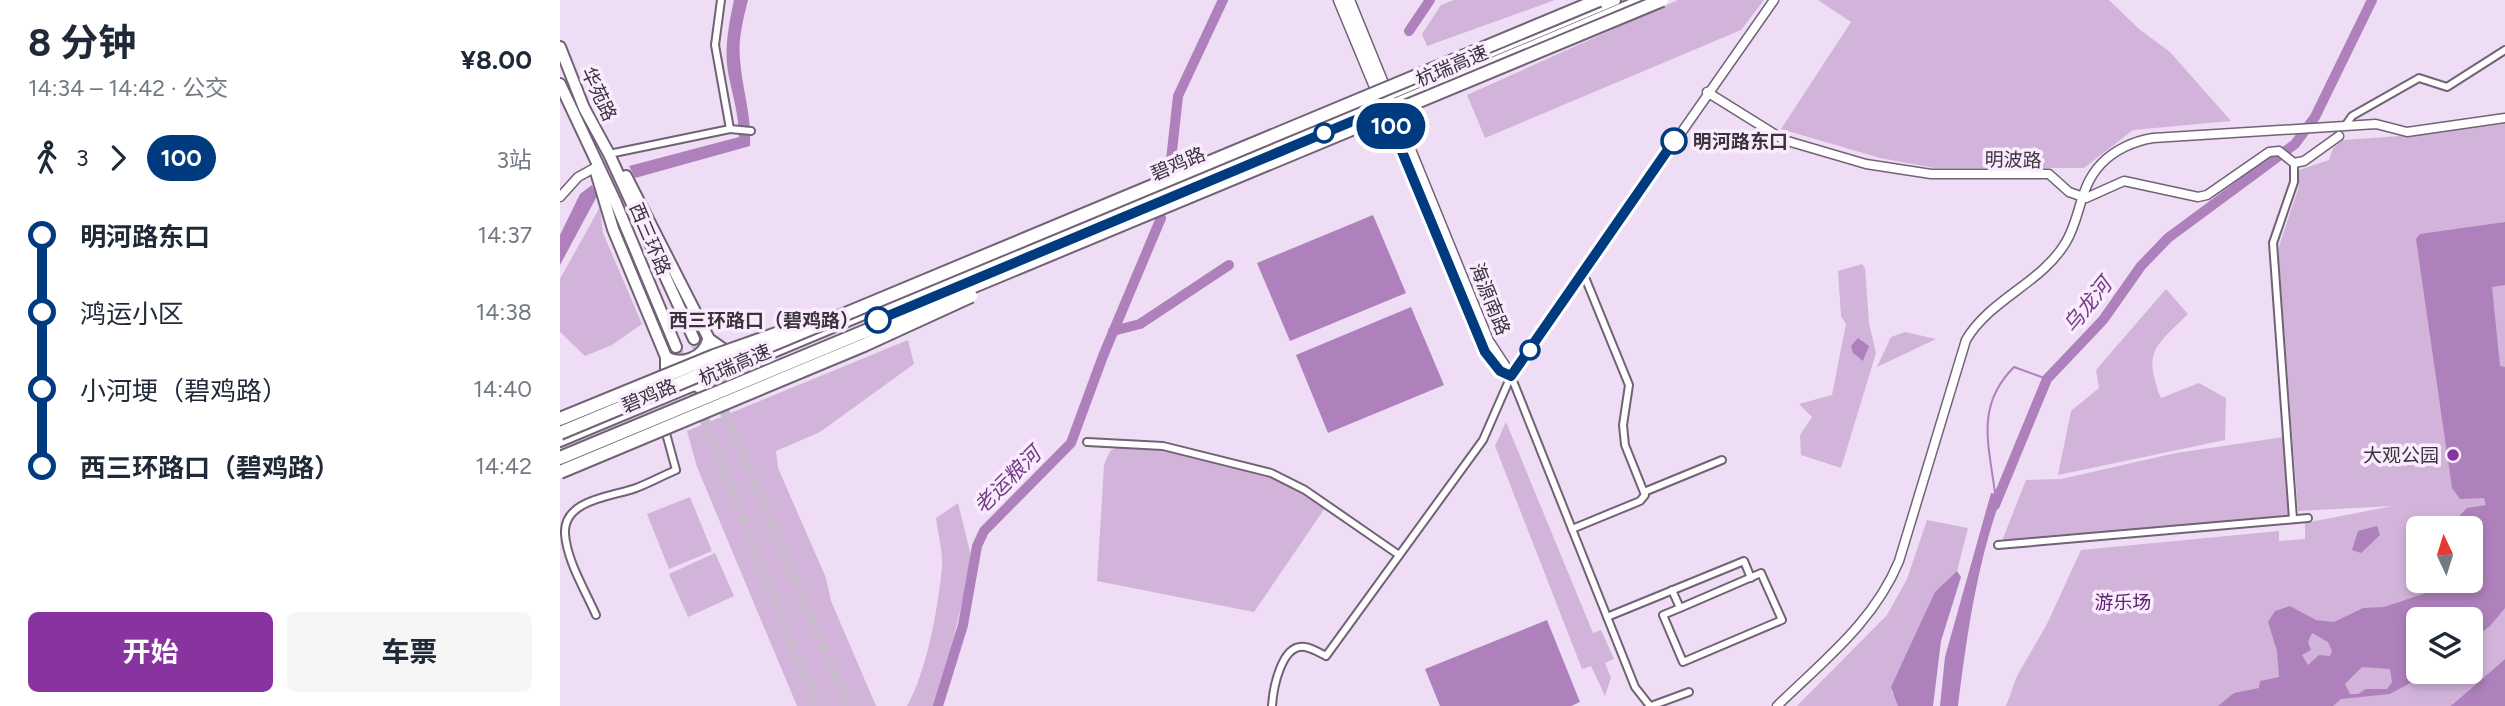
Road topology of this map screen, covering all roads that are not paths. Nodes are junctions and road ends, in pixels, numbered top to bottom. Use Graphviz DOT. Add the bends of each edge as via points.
graph roads {
  1 [pos="720,0"];
  2 [pos="1339,0"];
  3 [pos="1349,0"];
  4 [pos="1599,0"];
  5 [pos="1615,0"];
  6 [pos="1642,0"];
  7 [pos="1662,0"];
  8 [pos="1774,0"];
  9 [pos="560,47"];
  10 [pos="2505,50"];
  11 [pos="560,84"];
  12 [pos="1707,92"];
  13 [pos="1387,101"];
  14 [pos="2505,118"];
  15 [pos="2345,126"];
  16 [pos="733,130"];
  17 [pos="751,131"];
  18 [pos="2339,136"];
  19 [pos="609,154"];
  20 [pos="2291,162"];
  21 [pos="597,167"];
  22 [pos="560,197"];
  23 [pos="2081,197"];
  24 [pos="1150,213"];
  25 [pos="1584,275"];
  26 [pos="895,293"];
  27 [pos="694,339"];
  28 [pos="709,339"];
  29 [pos="676,347"];
  30 [pos="666,357"];
  31 [pos="751,361"];
  32 [pos="1511,376"];
  33 [pos="708,379"];
  34 [pos="695,384"];
  35 [pos="705,391"];
  36 [pos="661,398"];
  37 [pos="659,411"];
  38 [pos="560,419"];
  39 [pos="560,433"];
  40 [pos="560,441"];
  41 [pos="1087,442"];
  42 [pos="560,452"];
  43 [pos="560,458"];
  44 [pos="1721,460"];
  45 [pos="560,472"];
  46 [pos="1644,492"];
  47 [pos="2308,518"];
  48 [pos="2293,519"];
  49 [pos="1572,529"];
  50 [pos="1998,545"];
  51 [pos="1399,555"];
  52 [pos="1751,578"];
  53 [pos="1672,590"];
  54 [pos="1680,608"];
  55 [pos="596,615"];
  56 [pos="1607,617"];
  57 [pos="1689,692"];
  58 [pos="1272,706"];
  59 [pos="1651,706"];
  60 [pos="1777,706"];
  1 -- 16 [label="street" via="715,45"];
  2 -- 13 [label="main road, 海源南路"];
  3 -- 13 [label="main road, 海源南路"];
  4 -- 26 [label="highway, 杭瑞高速, bridge"];
  5 -- 13 [label="main road, 碧鸡路"];
  6 -- 13 [label="main road, 碧鸡路"];
  7 -- 24 [label="highway, 杭瑞高速, bridge"];
  8 -- 12 [label="street"];
  9 -- 19 [label="main road, 华苑路" via="584,108"];
  10 -- 15 [label="street" via="2447,87 2426,79 2413,81 2362,110"];
  11 -- 21 [label="main road, 华苑路"];
  12 -- 23 [label="street, 明波路" via="1798,147 1899,171 2049,174"];
  12 -- 25 [label="street"];
  13 -- 31 [label="main road, 碧鸡路"];
  13 -- 32 [label="main road, 海源南路" via="1485,352 1500,371"];
  13 -- 35 [label="main road, 碧鸡路"];
  14 -- 15 [label="street" via="2407,132 2386,125"];
  15 -- 23 [label="street" via="2144,139 2101,163"];
  16 -- 17 [label="street"];
  16 -- 19 [label="street"];
  18 -- 20 [label="street" via="2304,161"];
  19 -- 27 [label="main road, 西三环路"];
  19 -- 28 [label="main road" via="646,212"];
  20 -- 23 [label="street" via="2279,151 2269,152 2201,196 2124,181"];
  20 -- 48 [label="street" via="2294,182 2273,243"];
  21 -- 22 [label="street" via="578,177"];
  21 -- 29 [label="main road, 西三环路"];
  21 -- 30 [label="main road" via="613,229"];
  23 -- 60 [label="street" via="2071,232 2058,253 1982,318 1966,340 1899,561 1885,593 1849,637"];
  24 -- 43 [label="highway, 杭瑞高速, bridge"];
  24 -- 45 [label="highway, bridge" via="864,345"];
  25 -- 32 [label="street"];
  25 -- 46 [label="street" via="1629,385 1625,445"];
  26 -- 38 [label="highway, bridge" via="714,356"];
  26 -- 39 [label="highway, 杭瑞高速, bridge"];
  28 -- 30 [label="main road" via="697,355 678,362"];
  28 -- 31 [label="main road"];
  28 -- 33 [label="main road"];
  30 -- 34 [label="main road"];
  30 -- 36 [label="main road"];
  31 -- 33 [label="main road, 碧鸡路"];
  32 -- 49 [label="street"];
  32 -- 51 [label="street" via="1483,440"];
  33 -- 34 [label="main road, 碧鸡路"];
  33 -- 35 [label="main road"];
  34 -- 35 [label="main road"];
  34 -- 36 [label="main road, 碧鸡路"];
  35 -- 37 [label="main road, 碧鸡路"];
  36 -- 40 [label="main road, 碧鸡路"];
  37 -- 42 [label="main road, 碧鸡路"];
  37 -- 55 [label="street" via="676,470 576,508 566,522 567,546"];
  41 -- 51 [label="street" via="1164,446 1271,473 1289,480"];
  44 -- 46 [label="street"];
  46 -- 49 [label="street" via="1640,501"];
  47 -- 48 [label="street"];
  48 -- 50 [label="street"];
  49 -- 56 [label="street"];
  51 -- 58 [label="street" via="1326,656 1299,648 1282,664"];
  52 -- 53 [label="street" via="1744,561"];
  52 -- 54 [label="street"];
  52 -- 54 [label="street" via="1762,573 1782,620 1683,662 1663,615"];
  53 -- 54 [label="street"];
  53 -- 56 [label="street"];
  56 -- 59 [label="street" via="1635,687"];
  57 -- 59 [label="street"];
}
